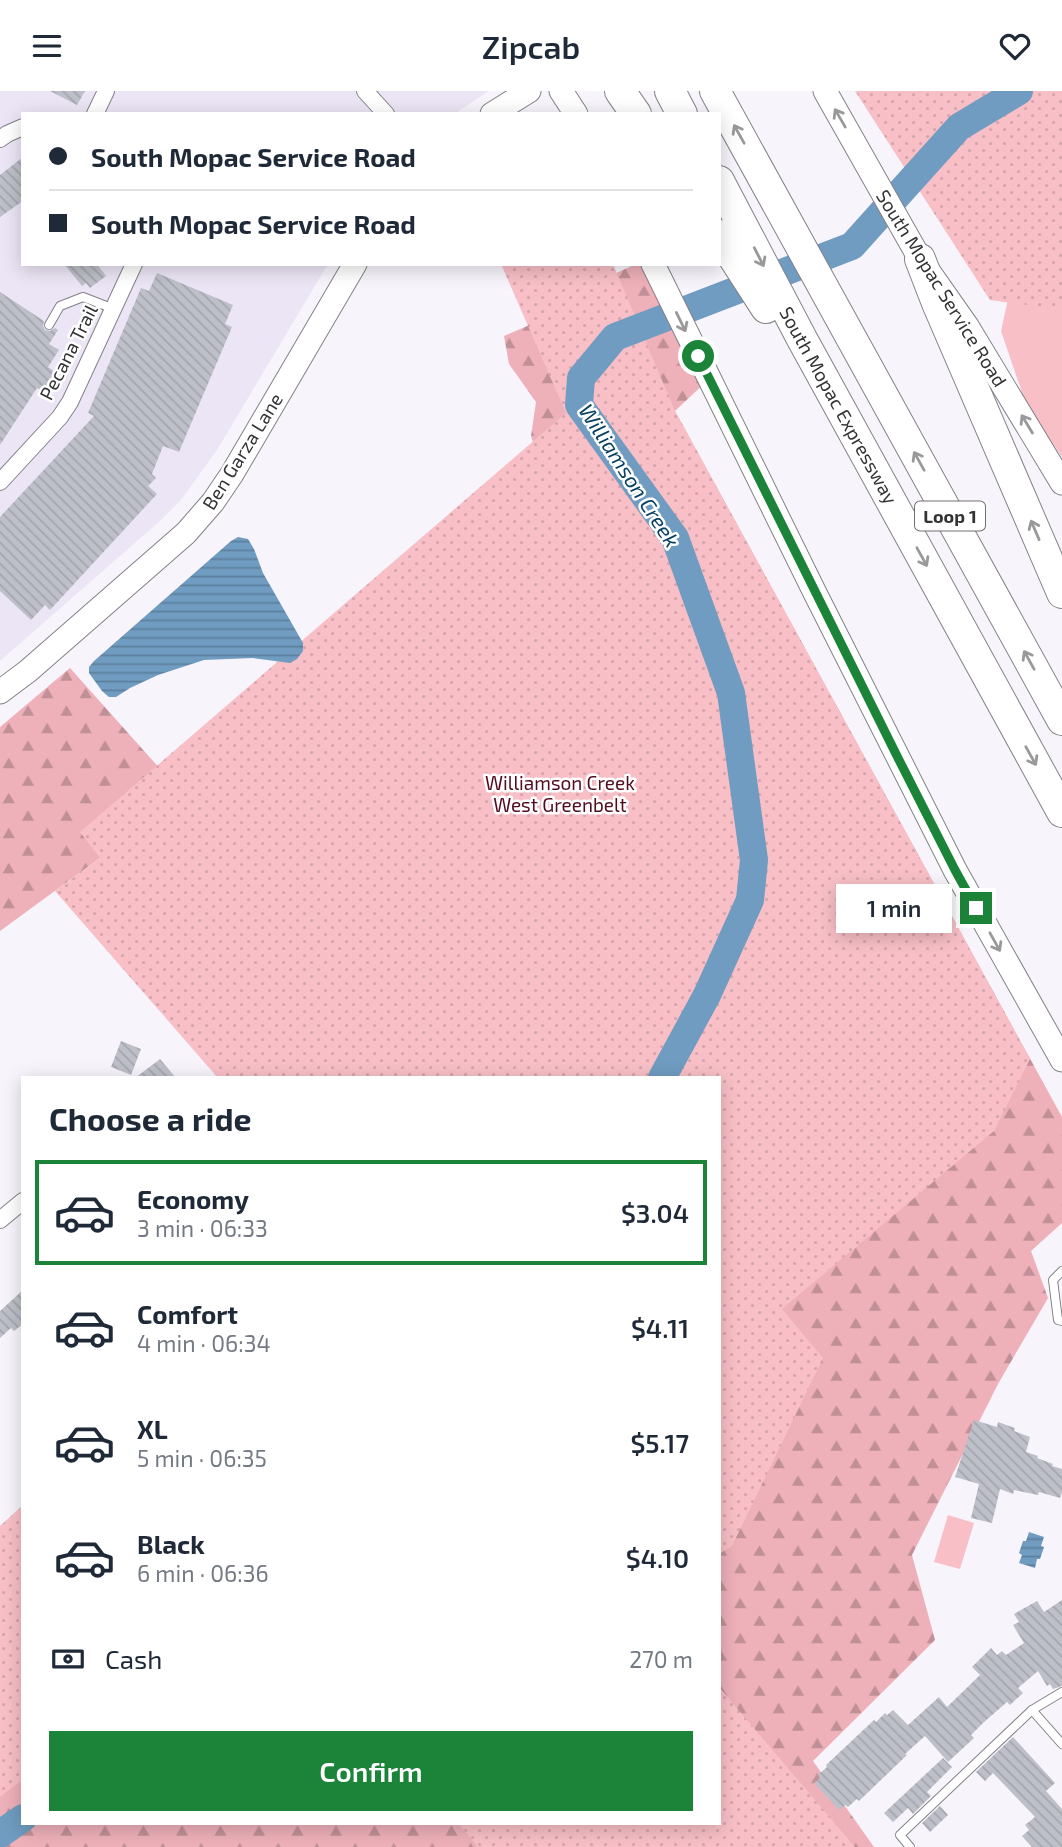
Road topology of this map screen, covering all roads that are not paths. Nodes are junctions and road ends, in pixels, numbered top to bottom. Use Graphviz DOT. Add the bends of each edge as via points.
graph roads {
  1 [pos="106,91"];
  2 [pos="365,91"];
  3 [pos="529,91"];
  4 [pos="561,91"];
  5 [pos="620,91"];
  6 [pos="670,91"];
  7 [pos="715,91"];
  8 [pos="825,91"];
  9 [pos="95,112"];
  10 [pos="384,112"];
  11 [pos="495,112"];
  12 [pos="575,112"];
  13 [pos="635,112"];
  14 [pos="681,112"];
  15 [pos="21,128"];
  16 [pos="0,139"];
  17 [pos="724,188"];
  18 [pos="721,238"];
  19 [pos="920,259"];
  20 [pos="133,266"];
  21 [pos="354,266"];
  22 [pos="654,266"];
  23 [pos="114,309"];
  24 [pos="49,325"];
  25 [pos="794,340"];
  26 [pos="0,482"];
  27 [pos="1062,483"];
  28 [pos="1062,593"];
  29 [pos="0,692"];
  30 [pos="1062,720"];
  31 [pos="1062,812"];
  32 [pos="1062,1060"];
  33 [pos="21,1203"];
  34 [pos="0,1220"];
  35 [pos="1062,1271"];
  36 [pos="1062,1321"];
  37 [pos="1062,1692"];
  38 [pos="1032,1710"];
  39 [pos="1062,1744"];
  40 [pos="910,1847"];
  1 -- 9 [label="street"];
  2 -- 10 [label="street"];
  3 -- 11 [label="main road"];
  4 -- 12 [label="main road"];
  5 -- 13 [label="highway"];
  6 -- 14 [label="highway"];
  30 -- 7 [label="highway, Loop 1, one-way"];
  19 -- 8 [label="main road, South Mopac Service Road, one-way"];
  15 -- 16 [label="street"];
  17 -- 25 [label="highway, South Mopac Expressway / Loop 1, one-way"];
  18 -- 25 [label="highway"];
  27 -- 19 [label="main road, South Mopac Service Road, one-way" via="967,325"];
  28 -- 19 [label="highway, one-way"];
  20 -- 23 [label="street, Pecana Trail"];
  21 -- 29 [label="main road, Ben Garza Lane" via="213,502 186,533"];
  22 -- 32 [label="main road, one-way" via="955,870"];
  23 -- 24 [label="lane" via="83,297 60,306"];
  23 -- 26 [label="street, Pecana Trail" via="69,405"];
  25 -- 31 [label="highway, South Mopac Expressway / Loop 1, one-way" via="854,433"];
  33 -- 34 [label="street"];
  35 -- 36 [label="lane" via="1053,1280 1058,1320"];
  37 -- 38 [label="lane"];
  38 -- 39 [label="lane"];
  38 -- 40 [label="lane" via="900,1835"];
}
